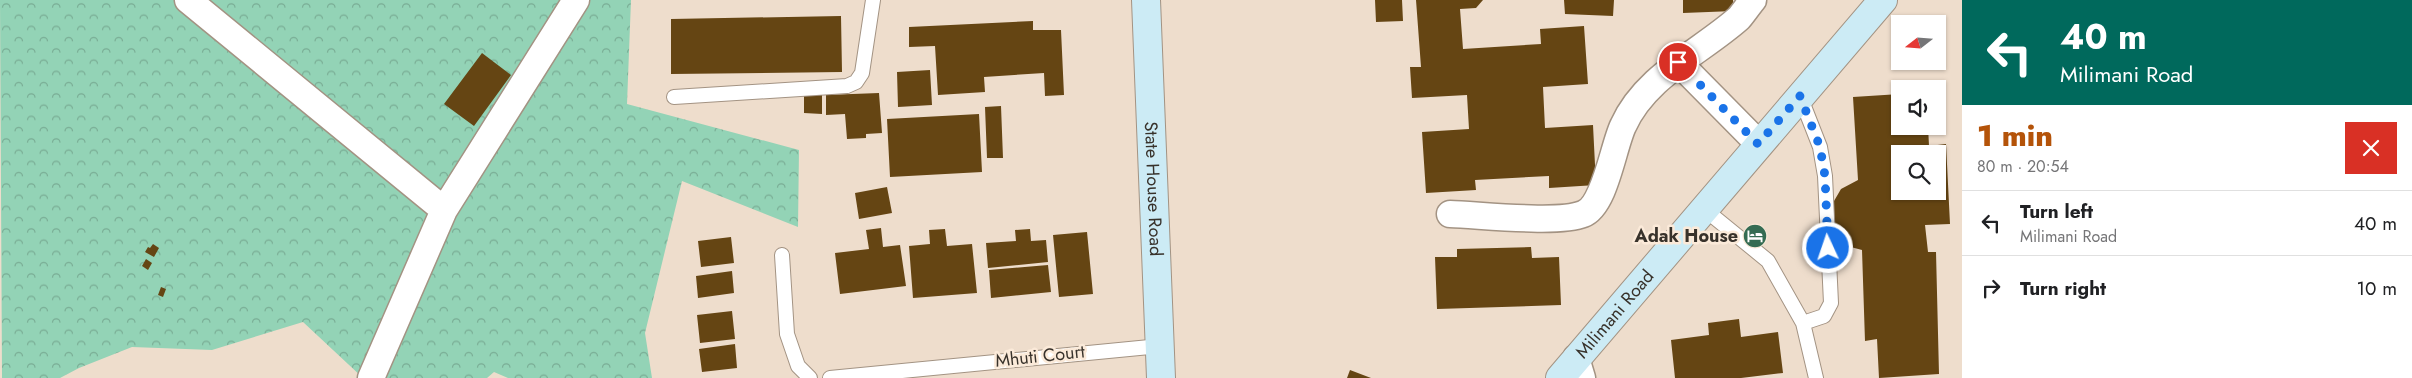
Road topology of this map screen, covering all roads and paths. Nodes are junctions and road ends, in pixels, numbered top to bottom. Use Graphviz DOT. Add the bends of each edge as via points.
graph roads {
  1 [pos="188,0"];
  2 [pos="576,0"];
  3 [pos="873,0"];
  4 [pos="1146,0"];
  5 [pos="1753,0"];
  6 [pos="1883,0"];
  7 [pos="1678,62"];
  8 [pos="1800,96"];
  9 [pos="674,97"];
  10 [pos="1758,144"];
  11 [pos="1703,208"];
  12 [pos="444,210"];
  13 [pos="1450,214"];
  14 [pos="782,255"];
  15 [pos="1803,323"];
  16 [pos="1160,346"];
  17 [pos="1573,371"];
  18 [pos="371,378"];
  19 [pos="810,378"];
  20 [pos="830,378"];
  21 [pos="1161,378"];
  22 [pos="1816,378"];
  1 -- 12 [label="street"];
  2 -- 12 [label="street"];
  3 -- 9 [label="lane" via="862,73 856,82 847,86"];
  4 -- 16 [label="street, State House Road"];
  5 -- 7 [label="street" via="1739,17"];
  6 -- 8 [label="street, Milimani Road"];
  7 -- 10 [label="street"];
  7 -- 13 [label="street" via="1635,105 1622,126 1598,199 1585,214 1565,219"];
  8 -- 10 [label="street, Milimani Road"];
  8 -- 15 [label="lane" via="1820,147 1825,176 1831,303 1824,316"];
  10 -- 11 [label="street, Milimani Road"];
  11 -- 15 [label="lane" via="1768,261"];
  11 -- 17 [label="street, Milimani Road"];
  12 -- 18 [label="street"];
  14 -- 19 [label="lane" via="786,334 798,366"];
  15 -- 22 [label="lane"];
  16 -- 20 [label="lane, Mhuti Court"];
  16 -- 21 [label="street, State House Road"];
}
